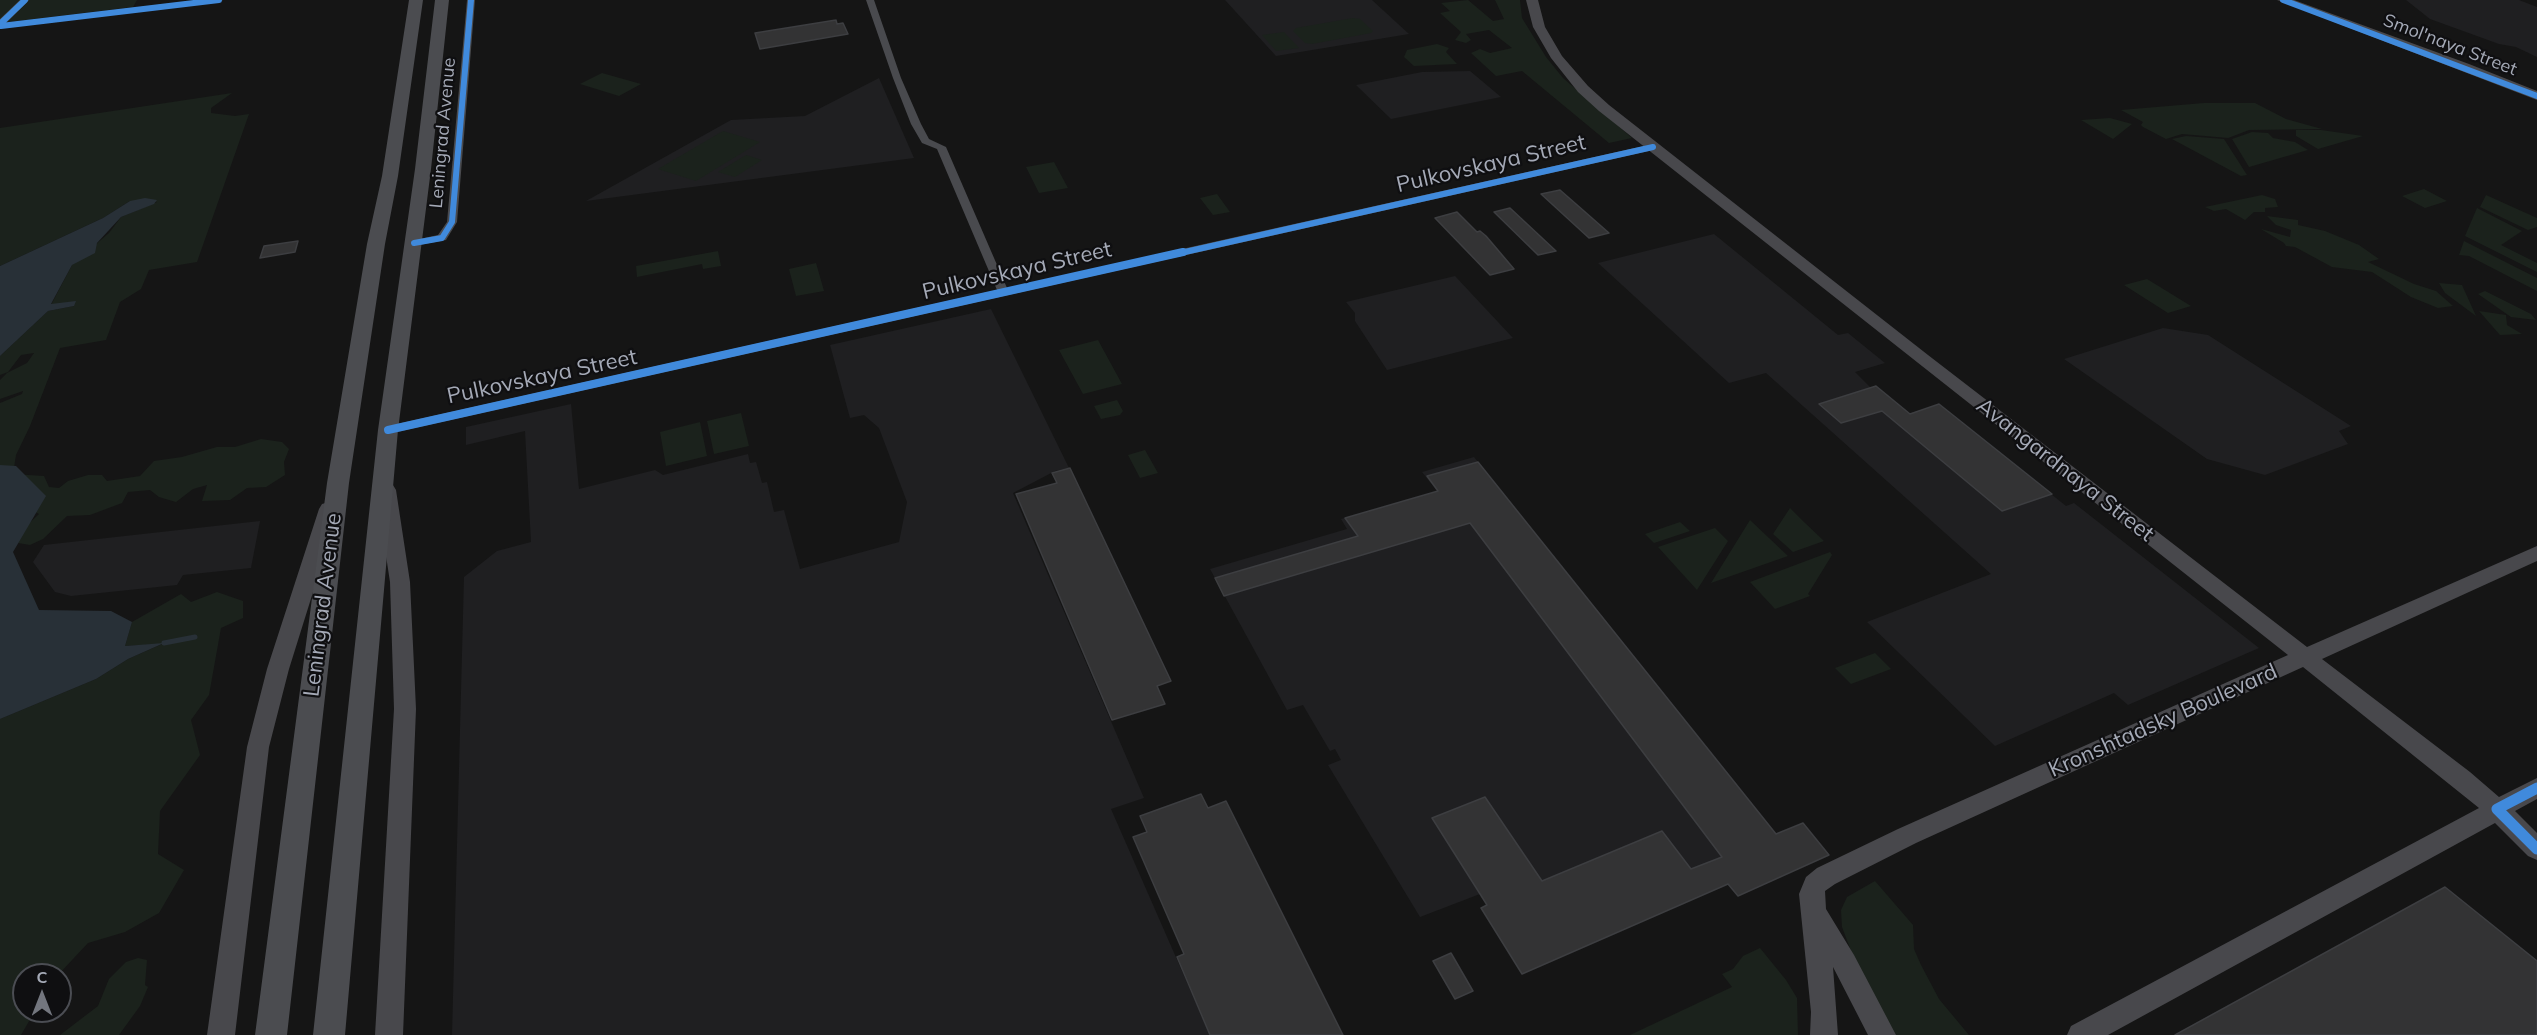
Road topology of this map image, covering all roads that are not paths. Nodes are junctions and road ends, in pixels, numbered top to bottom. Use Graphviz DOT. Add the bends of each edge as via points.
graph roads {
  1 [pos="25,0"];
  2 [pos="219,0"];
  3 [pos="416,0"];
  4 [pos="442,0"];
  5 [pos="471,0"];
  6 [pos="870,0"];
  7 [pos="1532,0"];
  8 [pos="2283,0"];
  9 [pos="2537,96"];
  10 [pos="1653,147"];
  11 [pos="414,243"];
  12 [pos="1004,293"];
  13 [pos="388,430"];
  14 [pos="384,473"];
  15 [pos="338,483"];
  16 [pos="2537,553"];
  17 [pos="2305,657"];
  18 [pos="2537,788"];
  19 [pos="2497,809"];
  20 [pos="2537,849"];
  21 [pos="1813,910"];
  22 [pos="221,1035"];
  23 [pos="271,1035"];
  24 [pos="329,1035"];
  25 [pos="389,1035"];
  26 [pos="1824,1035"];
  27 [pos="1882,1035"];
  28 [pos="2081,1035"];
  1 -- 2 [label="street" via="1,26"];
  3 -- 15 [label="main road, Leningrad Avenue"];
  4 -- 11 [label="main road, Leningrad Avenue"];
  5 -- 11 [label="street, Leningrad Avenue" via="452,222 442,238"];
  6 -- 12 [label="street" via="922,138 940,147"];
  7 -- 10 [label="main road, Avangardnaya Street" via="1546,43 1570,75"];
  8 -- 9 [label="main road, Smol'naya Street"];
  10 -- 12 [label="street, Pulkovskaya Street"];
  10 -- 17 [label="main road, Avangardnaya Street"];
  11 -- 13 [label="main road, Leningrad Avenue"];
  12 -- 13 [label="street, Pulkovskaya Street"];
  13 -- 14 [label="main road, Leningrad Avenue"];
  14 -- 24 [label="main road, Leningrad Avenue"];
  14 -- 25 [label="main road" via="400,582 405,709"];
  15 -- 22 [label="main road" via="309,565 258,747"];
  15 -- 23 [label="main road, Leningrad Avenue"];
  16 -- 17 [label="main road, Kronshtadsky Boulevard"];
  17 -- 19 [label="main road, Avangardnaya Street"];
  17 -- 21 [label="main road, Kronshtadsky Boulevard" via="1826,876 1815,885"];
  18 -- 19 [label="main road"];
  19 -- 20 [label="main road, Avangardnaya Street"];
  19 -- 28 [label="main road"];
  21 -- 26 [label="main road, Kronshtadsky Boulevard"];
  21 -- 27 [label="main road"];
}
